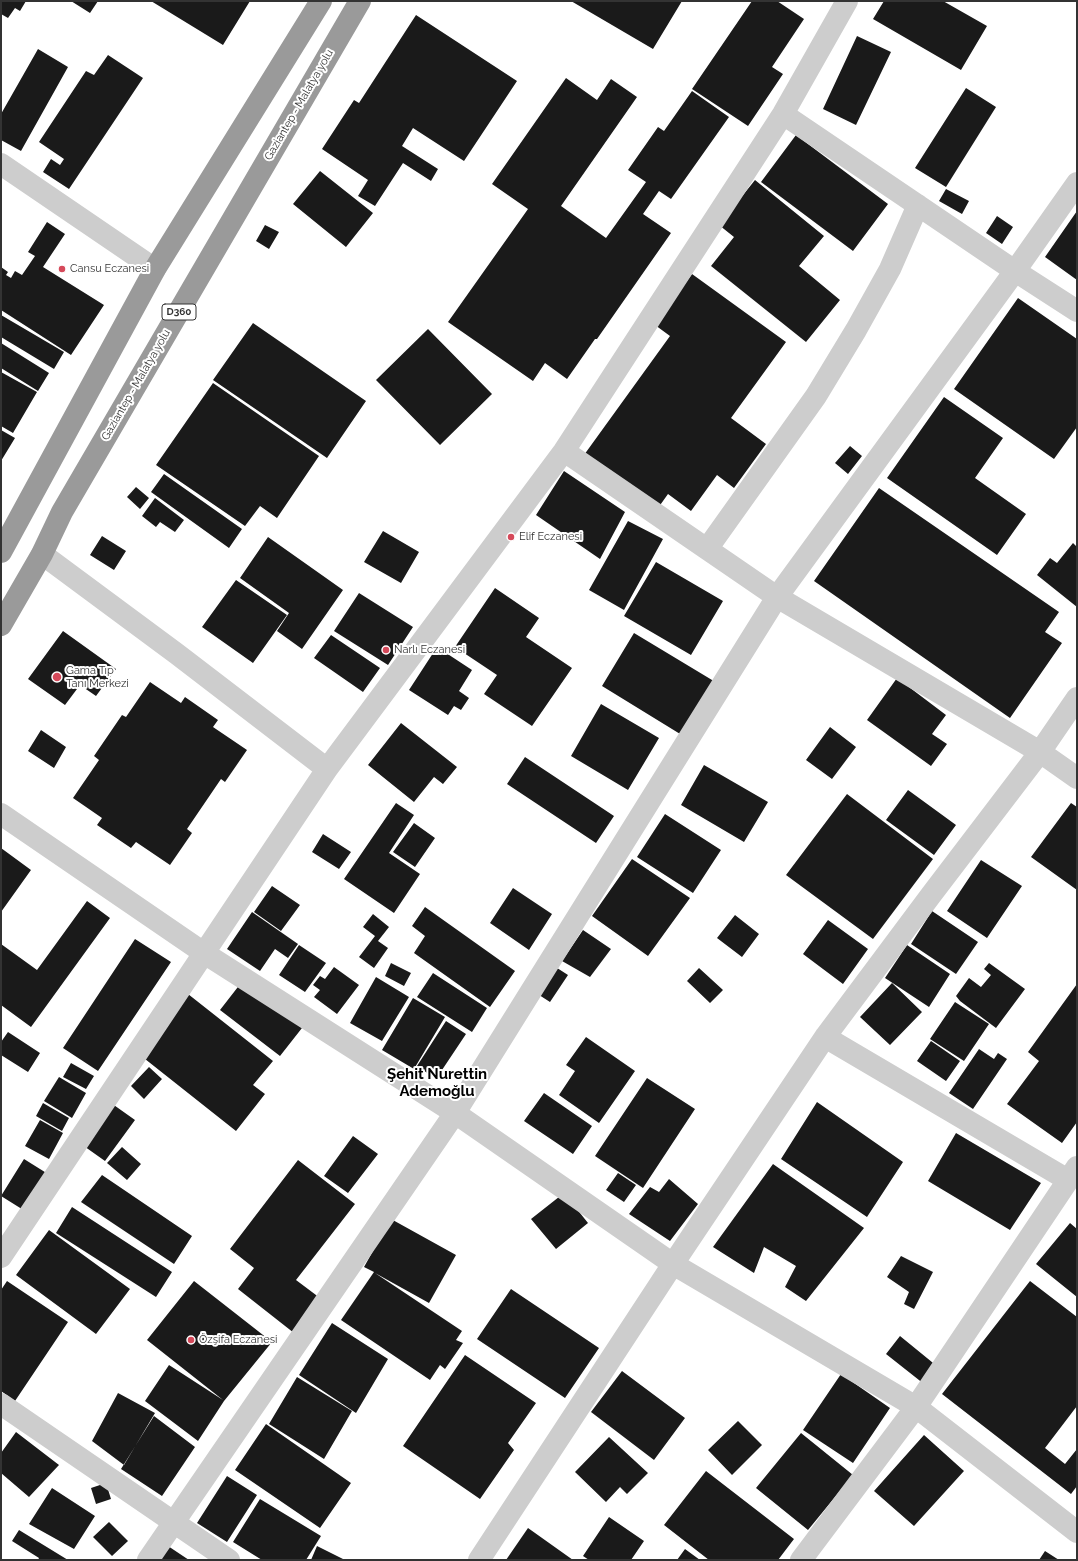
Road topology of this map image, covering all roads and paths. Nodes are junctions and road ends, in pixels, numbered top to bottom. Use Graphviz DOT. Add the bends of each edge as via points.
graph roads {
  1 [pos="321,1"];
  2 [pos="360,1"];
  3 [pos="839,3"];
  4 [pos="783,114"];
  5 [pos="1,164"];
  6 [pos="1077,183"];
  7 [pos="918,206"];
  8 [pos="155,270"];
  9 [pos="1015,271"];
  10 [pos="1077,311"];
  11 [pos="564,451"];
  12 [pos="2,549"];
  13 [pos="707,549"];
  14 [pos="42,554"];
  15 [pos="776,597"];
  16 [pos="1,625"];
  17 [pos="1077,698"];
  18 [pos="1040,752"];
  19 [pos="327,769"];
  20 [pos="1077,778"];
  21 [pos="1,814"];
  22 [pos="204,953"];
  23 [pos="825,1037"];
  24 [pos="455,1113"];
  25 [pos="1073,1173"];
  26 [pos="1,1258"];
  27 [pos="673,1264"];
  28 [pos="1,1404"];
  29 [pos="916,1407"];
  30 [pos="174,1523"];
  31 [pos="1077,1532"];
  32 [pos="148,1560"];
  33 [pos="229,1560"];
  34 [pos="479,1560"];
  35 [pos="801,1560"];
  1 -- 8 [label="highway"];
  2 -- 14 [label="highway, Gaziantep - Malatya yolu / D360" via="62,512"];
  3 -- 4 [label="street"];
  4 -- 7 [label="street"];
  4 -- 11 [label="street"];
  5 -- 8 [label="street"];
  6 -- 9 [label="street"];
  7 -- 9 [label="street"];
  7 -- 13 [label="street" via="890,268 820,389"];
  8 -- 12 [label="highway"];
  9 -- 10 [label="street"];
  9 -- 15 [label="street"];
  11 -- 13 [label="street"];
  11 -- 19 [label="street"];
  13 -- 15 [label="street"];
  14 -- 16 [label="highway, Gaziantep - Malatya yolu / D360"];
  14 -- 19 [label="street" via="178,654"];
  15 -- 18 [label="street"];
  15 -- 24 [label="street"];
  17 -- 18 [label="street"];
  18 -- 20 [label="street"];
  18 -- 23 [label="street"];
  19 -- 22 [label="street"];
  21 -- 22 [label="street"];
  22 -- 24 [label="street"];
  22 -- 26 [label="street"];
  23 -- 25 [label="street"];
  23 -- 27 [label="street"];
  24 -- 27 [label="street"];
  24 -- 30 [label="street"];
  25 -- 29 [label="street"];
  27 -- 29 [label="street"];
  27 -- 34 [label="street"];
  28 -- 30 [label="street"];
  29 -- 31 [label="street"];
  29 -- 35 [label="street"];
  30 -- 32 [label="street"];
  30 -- 33 [label="street"];
}
